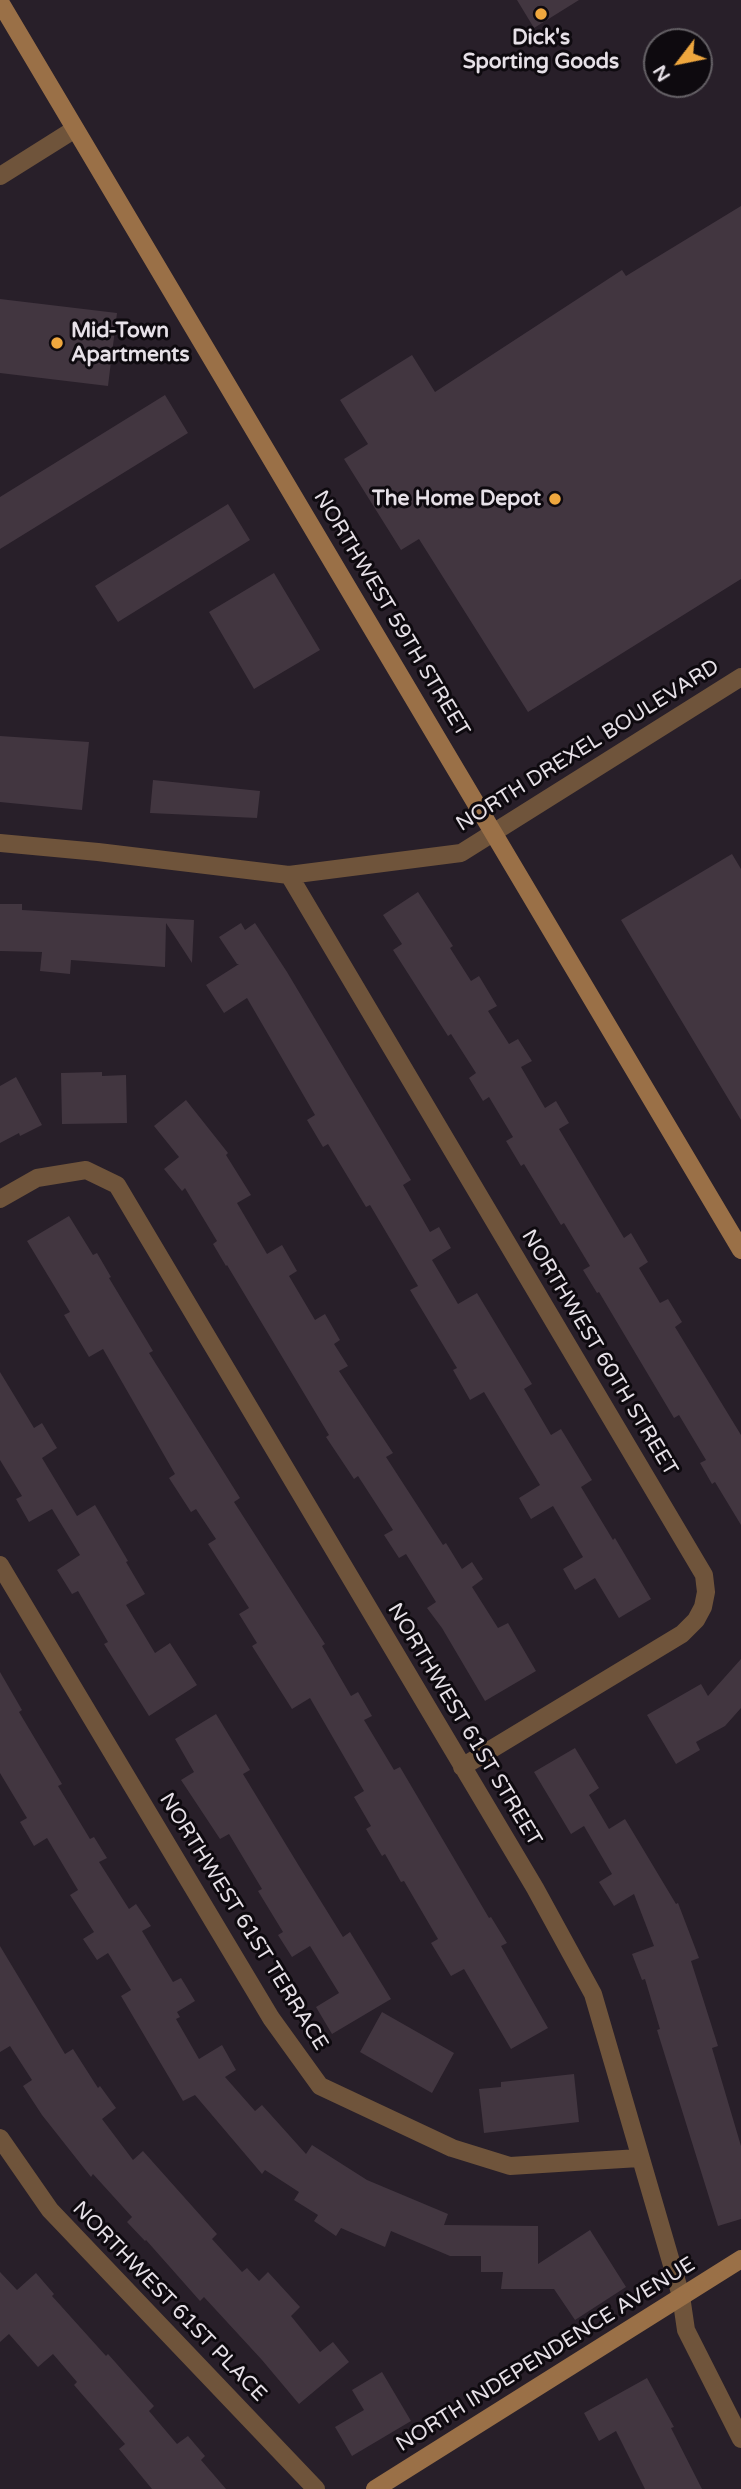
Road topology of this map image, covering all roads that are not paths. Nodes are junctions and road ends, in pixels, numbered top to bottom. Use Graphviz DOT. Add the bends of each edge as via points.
graph roads {
  1 [pos="0,2"];
  2 [pos="75,129"];
  3 [pos="0,176"];
  4 [pos="741,677"];
  5 [pos="493,834"];
  6 [pos="0,843"];
  7 [pos="289,875"];
  8 [pos="0,1199"];
  9 [pos="741,1250"];
  10 [pos="0,1565"];
  11 [pos="462,1767"];
  12 [pos="0,2138"];
  13 [pos="639,2158"];
  14 [pos="741,2259"];
  15 [pos="681,2296"];
  16 [pos="741,2439"];
  17 [pos="316,2489"];
  18 [pos="375,2489"];
  1 -- 2 [label="street, NORTHWEST 59TH STREET"];
  2 -- 3 [label="street"];
  2 -- 5 [label="street, NORTHWEST 59TH STREET"];
  4 -- 5 [label="street, NORTH DREXEL BOULEVARD"];
  5 -- 7 [label="street, NORTH DREXEL BOULEVARD" via="461,853"];
  5 -- 9 [label="street, NORTHWEST 59TH STREET"];
  6 -- 7 [label="street, NORTH DREXEL BOULEVARD"];
  7 -- 11 [label="street, NORTHWEST 60TH STREET" via="704,1575 703,1607 682,1634"];
  8 -- 11 [label="street, NORTHWEST 61ST STREET" via="37,1178 86,1170 117,1185"];
  10 -- 13 [label="street, NORTHWEST 61ST TERRACE" via="271,2018 320,2086 452,2148 510,2166"];
  11 -- 13 [label="street, NORTHWEST 61ST STREET" via="593,1994"];
  12 -- 17 [label="street, NORTHWEST 61ST PLACE" via="50,2210"];
  13 -- 15 [label="street, NORTHWEST 61ST STREET"];
  14 -- 15 [label="street, NORTH INDEPENDENCE AVENUE"];
  15 -- 16 [label="street, NORTHWEST 61ST STREET" via="686,2330"];
  15 -- 18 [label="street, NORTH INDEPENDENCE AVENUE"];
}
